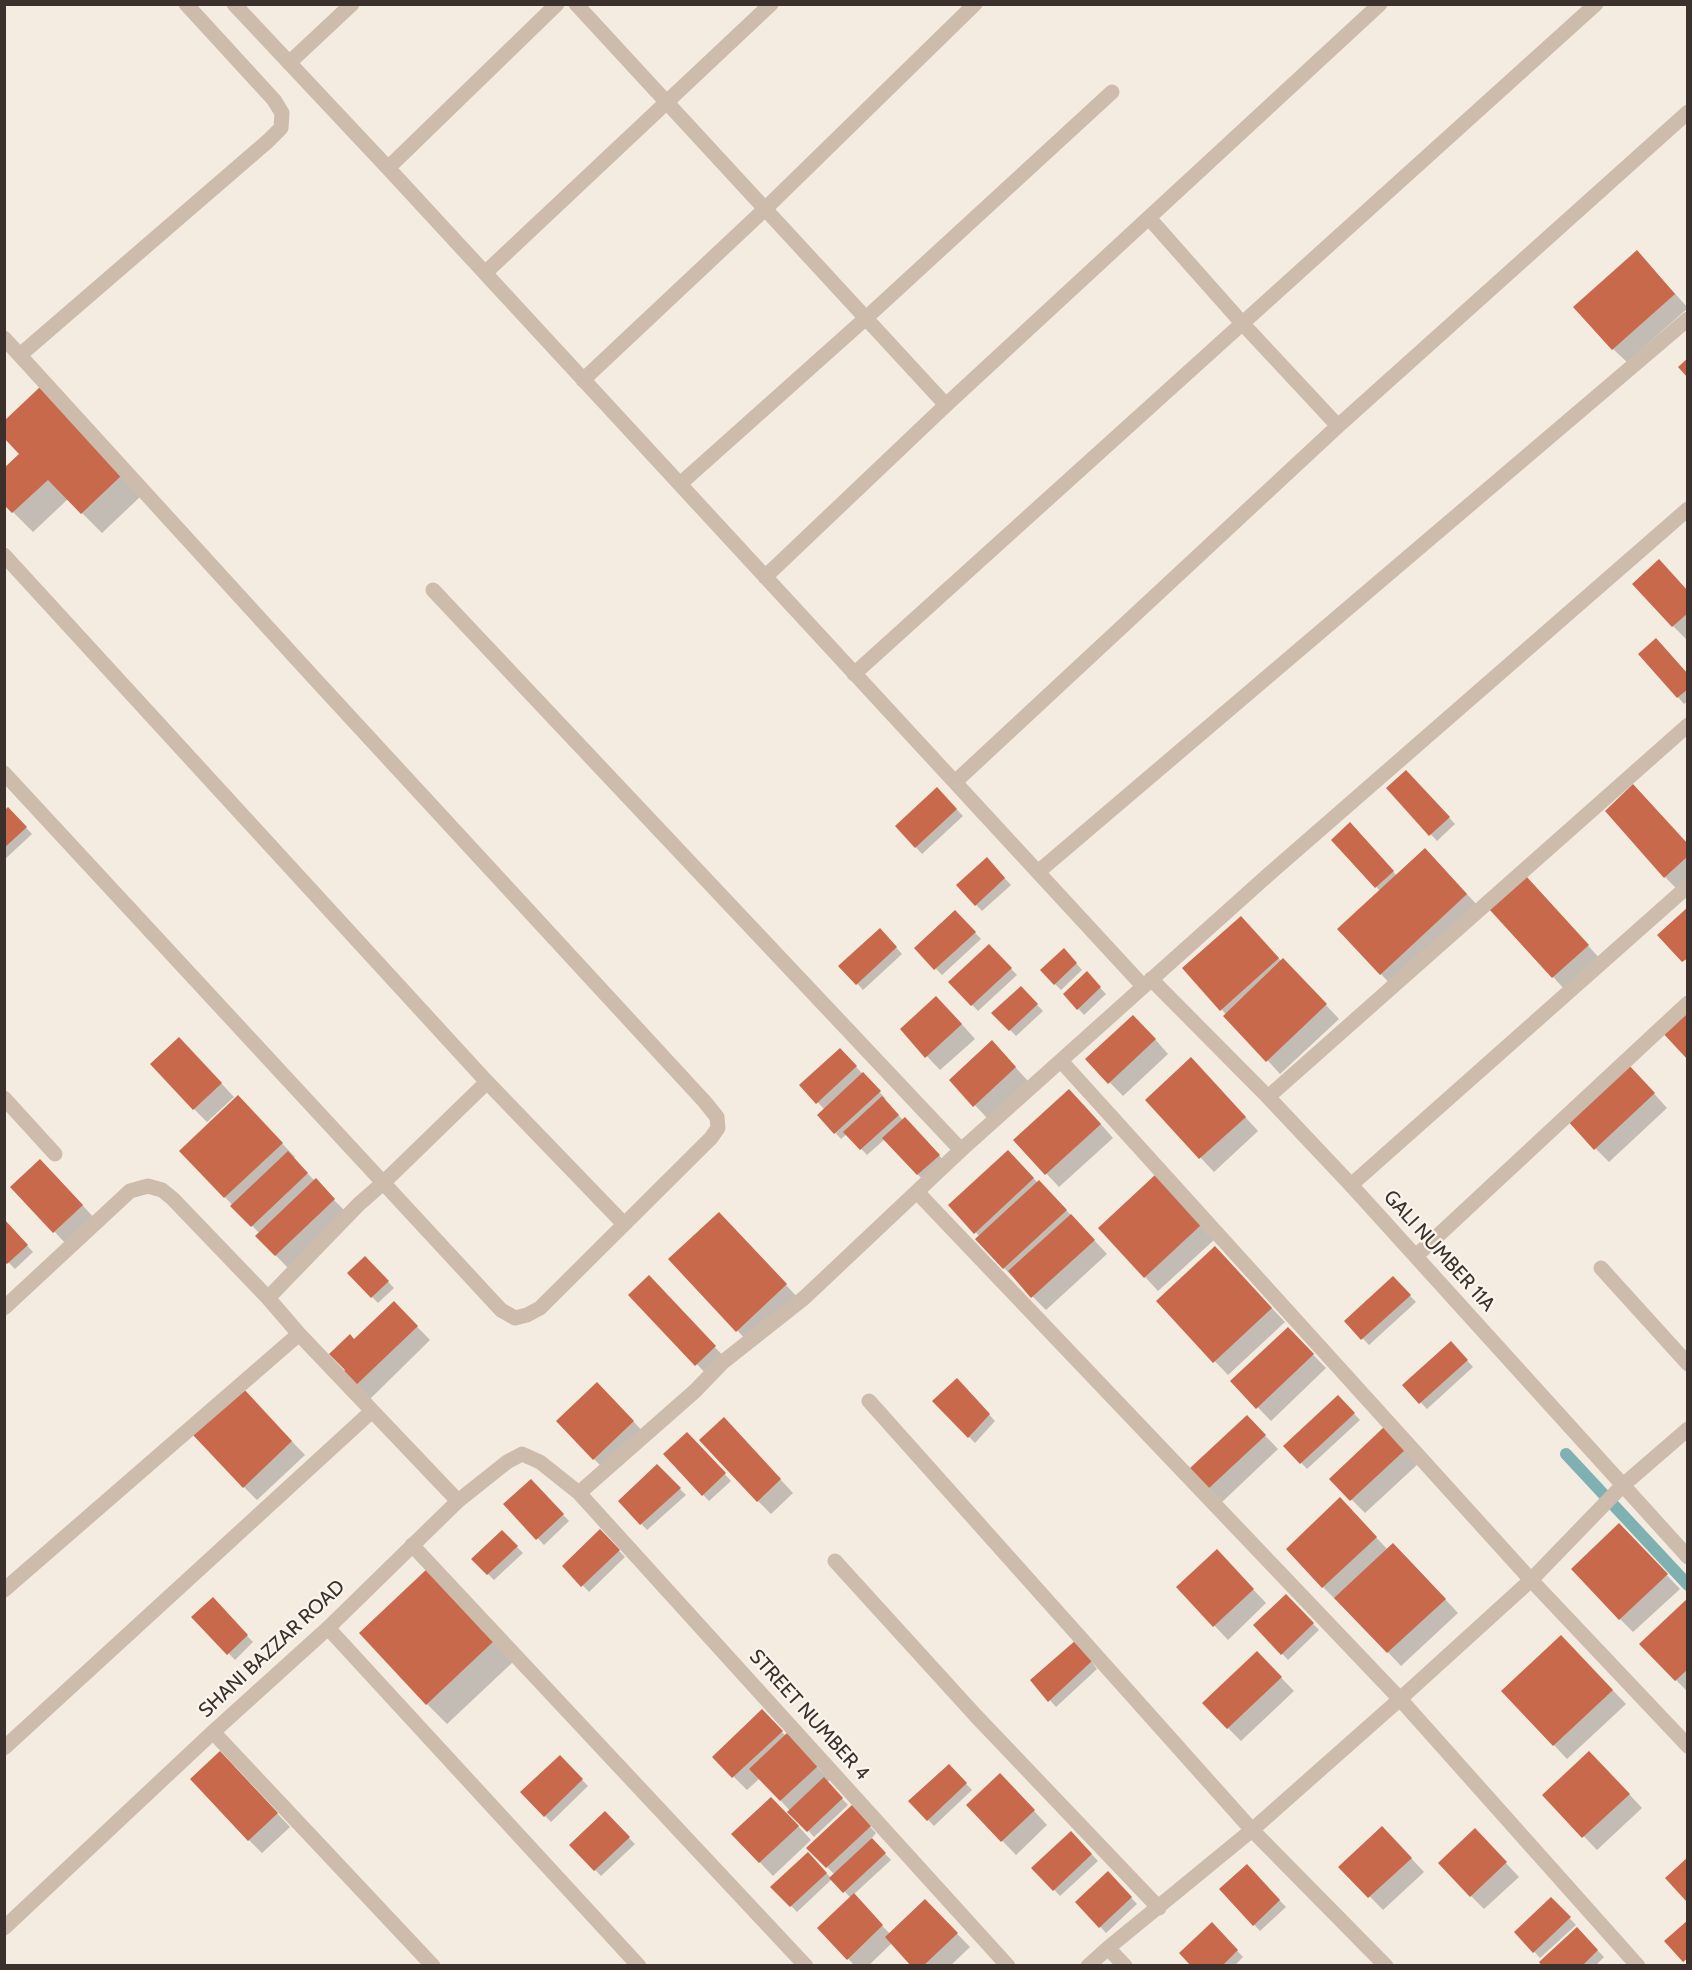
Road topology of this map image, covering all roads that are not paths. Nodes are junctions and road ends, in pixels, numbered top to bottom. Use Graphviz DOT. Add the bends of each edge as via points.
graph roads {
  1 [pos="186,4"];
  2 [pos="234,4"];
  3 [pos="352,4"];
  4 [pos="557,4"];
  5 [pos="576,4"];
  6 [pos="771,4"];
  7 [pos="975,4"];
  8 [pos="1380,4"];
  9 [pos="1596,4"];
  10 [pos="289,63"];
  11 [pos="1112,92"];
  12 [pos="667,103"];
  13 [pos="1688,112"];
  14 [pos="388,168"];
  15 [pos="765,208"];
  16 [pos="1149,218"];
  17 [pos="485,273"];
  18 [pos="866,318"];
  19 [pos="1688,319"];
  20 [pos="1242,323"];
  21 [pos="4,338"];
  22 [pos="20,355"];
  23 [pos="583,380"];
  24 [pos="946,405"];
  25 [pos="1338,426"];
  26 [pos="680,484"];
  27 [pos="1688,509"];
  28 [pos="4,555"];
  29 [pos="765,577"];
  30 [pos="433,590"];
  31 [pos="854,674"];
  32 [pos="1688,725"];
  33 [pos="4,773"];
  34 [pos="955,782"];
  35 [pos="1038,872"];
  36 [pos="1688,886"];
  37 [pos="1147,983"];
  38 [pos="1688,1003"];
  39 [pos="1061,1061"];
  40 [pos="487,1082"];
  41 [pos="1268,1097"];
  42 [pos="4,1098"];
  43 [pos="961,1150"];
  44 [pos="55,1154"];
  45 [pos="383,1183"];
  46 [pos="1351,1185"];
  47 [pos="917,1192"];
  48 [pos="624,1224"];
  49 [pos="1416,1256"];
  50 [pos="1601,1268"];
  51 [pos="268,1298"];
  52 [pos="4,1308"];
  53 [pos="299,1334"];
  54 [pos="1688,1364"];
  55 [pos="869,1401"];
  56 [pos="372,1411"];
  57 [pos="1688,1429"];
  58 [pos="1622,1486"];
  59 [pos="579,1493"];
  60 [pos="458,1500"];
  61 [pos="412,1545"];
  62 [pos="1688,1557"];
  63 [pos="835,1561"];
  64 [pos="1531,1580"];
  65 [pos="4,1590"];
  66 [pos="328,1628"];
  67 [pos="1400,1699"];
  68 [pos="213,1732"];
  69 [pos="1688,1746"];
  70 [pos="4,1748"];
  71 [pos="1252,1830"];
  72 [pos="1158,1908"];
  73 [pos="4,1928"];
  74 [pos="1108,1948"];
  75 [pos="433,1965"];
  76 [pos="639,1965"];
  77 [pos="806,1965"];
  78 [pos="1008,1965"];
  79 [pos="1088,1965"];
  80 [pos="1125,1965"];
  81 [pos="1386,1965"];
  82 [pos="1638,1965"];
  1 -- 22 [label="street" via="274,100 282,113 281,128"];
  2 -- 10 [label="street, GALI NUMBER 11A"];
  3 -- 10 [label="street"];
  4 -- 14 [label="street"];
  5 -- 12 [label="street"];
  6 -- 12 [label="street"];
  7 -- 15 [label="street"];
  8 -- 16 [label="street"];
  9 -- 20 [label="street"];
  10 -- 14 [label="street, GALI NUMBER 11A"];
  11 -- 18 [label="street"];
  12 -- 15 [label="street"];
  12 -- 17 [label="street"];
  13 -- 25 [label="street"];
  14 -- 17 [label="street, GALI NUMBER 11A"];
  15 -- 18 [label="street"];
  15 -- 23 [label="street"];
  16 -- 20 [label="street"];
  16 -- 24 [label="street"];
  17 -- 23 [label="street, GALI NUMBER 11A"];
  18 -- 24 [label="street"];
  18 -- 26 [label="street"];
  19 -- 35 [label="street"];
  20 -- 25 [label="street"];
  20 -- 31 [label="street"];
  21 -- 22 [label="street"];
  22 -- 48 [label="street" via="717,1117 718,1128 711,1138"];
  23 -- 26 [label="street, GALI NUMBER 11A"];
  24 -- 29 [label="street"];
  25 -- 34 [label="street"];
  26 -- 29 [label="street, GALI NUMBER 11A"];
  27 -- 37 [label="street"];
  28 -- 40 [label="street"];
  29 -- 31 [label="street, GALI NUMBER 11A"];
  30 -- 43 [label="street"];
  31 -- 34 [label="street, GALI NUMBER 11A"];
  32 -- 41 [label="street"];
  33 -- 45 [label="street"];
  34 -- 35 [label="street, GALI NUMBER 11A"];
  35 -- 37 [label="street, GALI NUMBER 11A"];
  36 -- 46 [label="street"];
  37 -- 39 [label="street"];
  37 -- 41 [label="street, GALI NUMBER 11A"];
  38 -- 49 [label="street"];
  39 -- 43 [label="street"];
  39 -- 64 [label="street"];
  40 -- 45 [label="street"];
  40 -- 48 [label="street"];
  41 -- 46 [label="street, GALI NUMBER 11A"];
  42 -- 44 [label="street"];
  43 -- 47 [label="street"];
  45 -- 48 [label="street" via="501,1311 515,1318 540,1308"];
  45 -- 51 [label="street"];
  46 -- 49 [label="street, GALI NUMBER 11A"];
  47 -- 59 [label="street" via="804,1298 723,1362"];
  47 -- 67 [label="street"];
  49 -- 58 [label="street, GALI NUMBER 11A"];
  50 -- 54 [label="street"];
  51 -- 52 [label="street" via="173,1198 148,1186 130,1191"];
  51 -- 53 [label="street"];
  53 -- 56 [label="street"];
  53 -- 65 [label="street"];
  55 -- 71 [label="street"];
  56 -- 60 [label="street"];
  56 -- 70 [label="street"];
  57 -- 58 [label="street"];
  58 -- 62 [label="street, GALI NUMBER 11A"];
  58 -- 64 [label="street"];
  59 -- 60 [label="street, SHANI BAZZAR ROAD" via="540,1462 522,1454"];
  59 -- 78 [label="street, STREET NUMBER 4"];
  60 -- 61 [label="street, SHANI BAZZAR ROAD"];
  61 -- 66 [label="street, SHANI BAZZAR ROAD"];
  61 -- 77 [label="street"];
  63 -- 72 [label="street"];
  64 -- 67 [label="street"];
  64 -- 69 [label="street"];
  66 -- 68 [label="street, SHANI BAZZAR ROAD"];
  66 -- 76 [label="street"];
  67 -- 71 [label="street"];
  67 -- 82 [label="street"];
  68 -- 73 [label="street, SHANI BAZZAR ROAD"];
  68 -- 75 [label="street"];
  71 -- 72 [label="street"];
  71 -- 81 [label="street"];
  72 -- 74 [label="street"];
  74 -- 79 [label="street"];
  74 -- 80 [label="street"];
}
